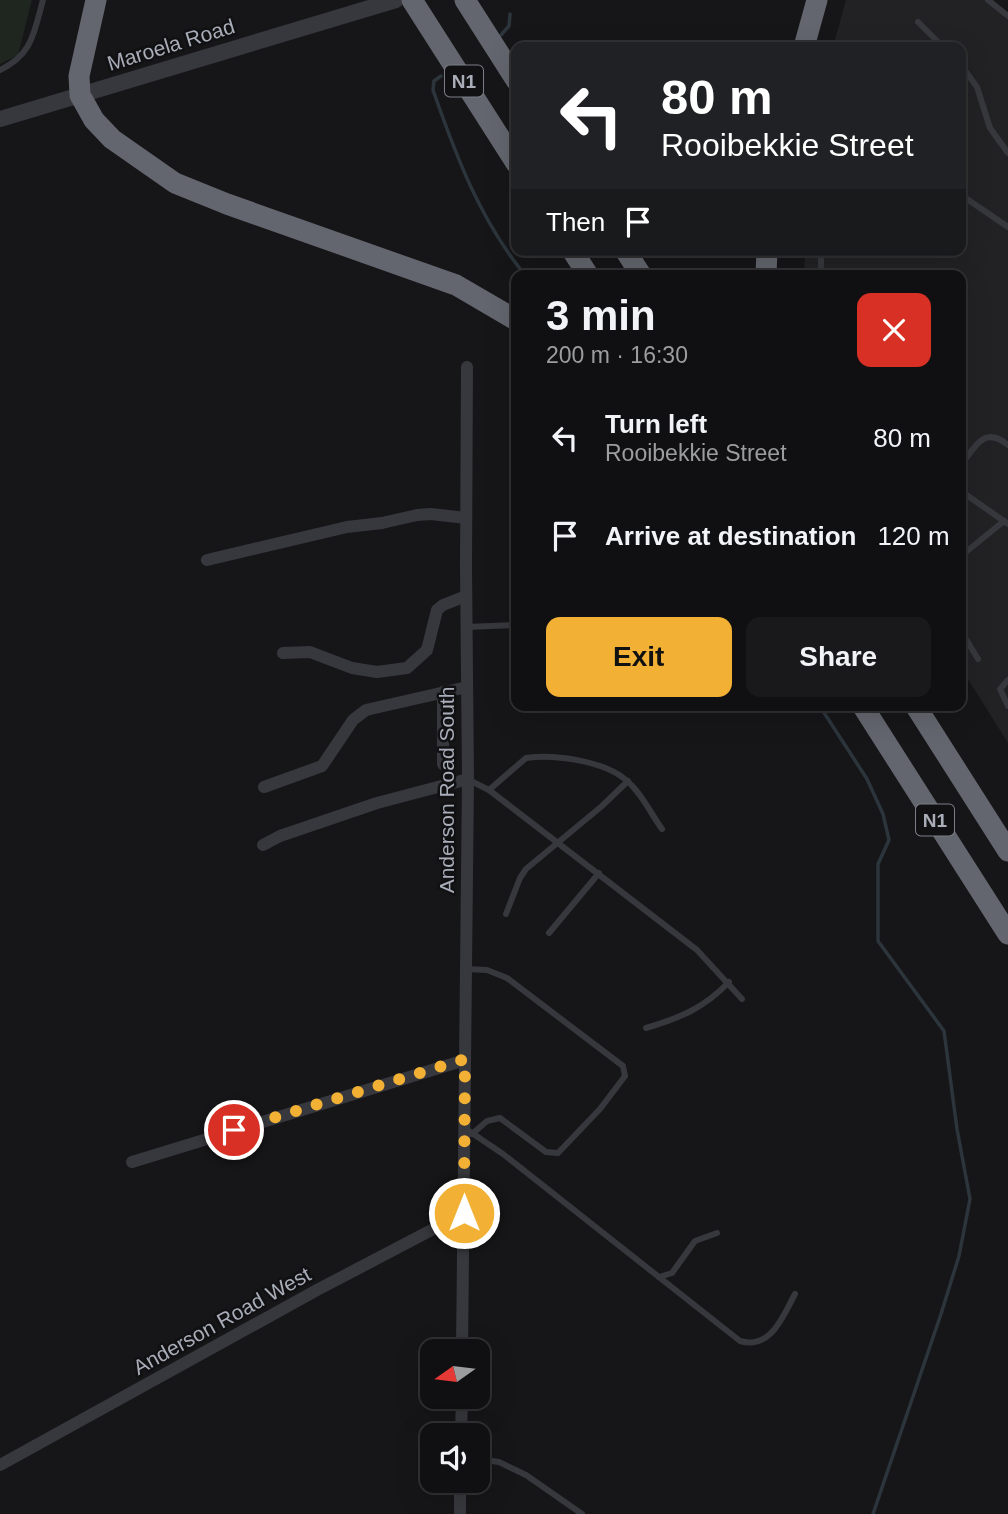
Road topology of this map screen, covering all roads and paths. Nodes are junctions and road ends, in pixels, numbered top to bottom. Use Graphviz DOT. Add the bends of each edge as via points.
graph roads {
  1 [pos="43,0"];
  2 [pos="96,0"];
  3 [pos="412,0"];
  4 [pos="465,0"];
  5 [pos="817,0"];
  6 [pos="988,0"];
  7 [pos="390,2"];
  8 [pos="1008,16"];
  9 [pos="918,22"];
  10 [pos="805,42"];
  11 [pos="938,42"];
  12 [pos="0,70"];
  13 [pos="511,72"];
  14 [pos="966,72"];
  15 [pos="80,95"];
  16 [pos="0,119"];
  17 [pos="1008,153"];
  18 [pos="511,155"];
  19 [pos="966,198"];
  20 [pos="1008,227"];
  21 [pos="511,317"];
  22 [pos="467,367"];
  23 [pos="1008,445"];
  24 [pos="966,459"];
  25 [pos="966,494"];
  26 [pos="466,518"];
  27 [pos="1006,522"];
  28 [pos="966,552"];
  29 [pos="207,560"];
  30 [pos="466,596"];
  31 [pos="511,625"];
  32 [pos="466,626"];
  33 [pos="966,639"];
  34 [pos="283,653"];
  35 [pos="978,659"];
  36 [pos="1008,680"];
  37 [pos="467,687"];
  38 [pos="443,692"];
  39 [pos="1008,706"];
  40 [pos="856,711"];
  41 [pos="866,711"];
  42 [pos="919,711"];
  43 [pos="934,711"];
  44 [pos="443,764"];
  45 [pos="468,779"];
  46 [pos="628,781"];
  47 [pos="264,787"];
  48 [pos="489,790"];
  49 [pos="927,806"];
  50 [pos="662,829"];
  51 [pos="557,841"];
  52 [pos="1008,841"];
  53 [pos="263,845"];
  54 [pos="1008,851"];
  55 [pos="599,873"];
  56 [pos="506,914"];
  57 [pos="549,933"];
  58 [pos="1008,934"];
  59 [pos="465,968"];
  60 [pos="729,982"];
  61 [pos="742,999"];
  62 [pos="646,1028"];
  63 [pos="465,1059"];
  64 [pos="468,1131"];
  65 [pos="132,1162"];
  66 [pos="464,1213"];
  67 [pos="717,1233"];
  68 [pos="659,1277"];
  69 [pos="795,1294"];
  70 [pos="462,1339"];
  71 [pos="490,1461"];
  72 [pos="0,1465"];
  73 [pos="460,1493"];
  74 [pos="570,1506"];
  75 [pos="460,1514"];
  76 [pos="568,1514"];
  77 [pos="582,1514"];
  1 -- 12 [label="lane" via="25,54"];
  2 -- 15 [label="highway" via="79,76"];
  3 -- 18 [label="highway, N1"];
  4 -- 13 [label="highway, N1"];
  5 -- 10 [label="highway"];
  6 -- 8 [label="lane"];
  7 -- 15 [label="street, Maroela Road"];
  9 -- 11 [label="lane"];
  14 -- 17 [label="lane" via="977,87 990,128"];
  15 -- 16 [label="street, Maroela Road"];
  15 -- 21 [label="highway" via="94,120 113,139 175,183 456,285"];
  19 -- 20 [label="lane"];
  22 -- 26 [label="street, Anderson Road South"];
  23 -- 24 [label="lane" via="990,436"];
  25 -- 27 [label="lane"];
  26 -- 29 [label="street" via="417,515"];
  26 -- 30 [label="street, Anderson Road South"];
  27 -- 28 [label="lane"];
  30 -- 32 [label="street, Anderson Road South"];
  30 -- 34 [label="street" via="440,606 427,650 407,668 377,672 310,653"];
  31 -- 32 [label="lane"];
  32 -- 37 [label="street, Anderson Road South"];
  33 -- 35 [label="lane"];
  36 -- 39 [label="lane" via="1000,689"];
  37 -- 38 [label="street"];
  37 -- 45 [label="street, Anderson Road South"];
  38 -- 44 [label="street"];
  38 -- 47 [label="street" via="366,710 353,720 322,766"];
  40 -- 49 [label="highway"];
  41 -- 49 [label="highway, N1"];
  42 -- 54 [label="highway, N1"];
  43 -- 52 [label="highway"];
  45 -- 48 [label="lane"];
  45 -- 53 [label="street" via="377,803"];
  45 -- 59 [label="street, Anderson Road South"];
  46 -- 48 [label="lane" via="597,764 531,757 522,759"];
  46 -- 50 [label="lane"];
  46 -- 51 [label="lane"];
  48 -- 51 [label="lane"];
  49 -- 58 [label="highway, N1"];
  51 -- 55 [label="lane"];
  51 -- 56 [label="lane" via="526,869"];
  55 -- 57 [label="lane"];
  55 -- 60 [label="lane" via="697,950"];
  59 -- 63 [label="street, Anderson Road South"];
  59 -- 64 [label="lane" via="507,978 625,1072 600,1109 558,1153 546,1152 500,1118"];
  60 -- 61 [label="lane"];
  60 -- 62 [label="lane" via="684,1016"];
  63 -- 64 [label="street, Anderson Road South"];
  63 -- 65 [label="street"];
  64 -- 66 [label="street, Anderson Road South"];
  64 -- 68 [label="lane"];
  66 -- 70 [label="street, Anderson Road South"];
  66 -- 72 [label="street, Anderson Road West"];
  67 -- 68 [label="lane" via="699,1238 672,1273"];
  68 -- 69 [label="lane" via="745,1342 768,1337"];
  71 -- 74 [label="lane" via="526,1475"];
  73 -- 75 [label="street"];
  74 -- 76 [label="lane"];
  74 -- 77 [label="lane"];
}
